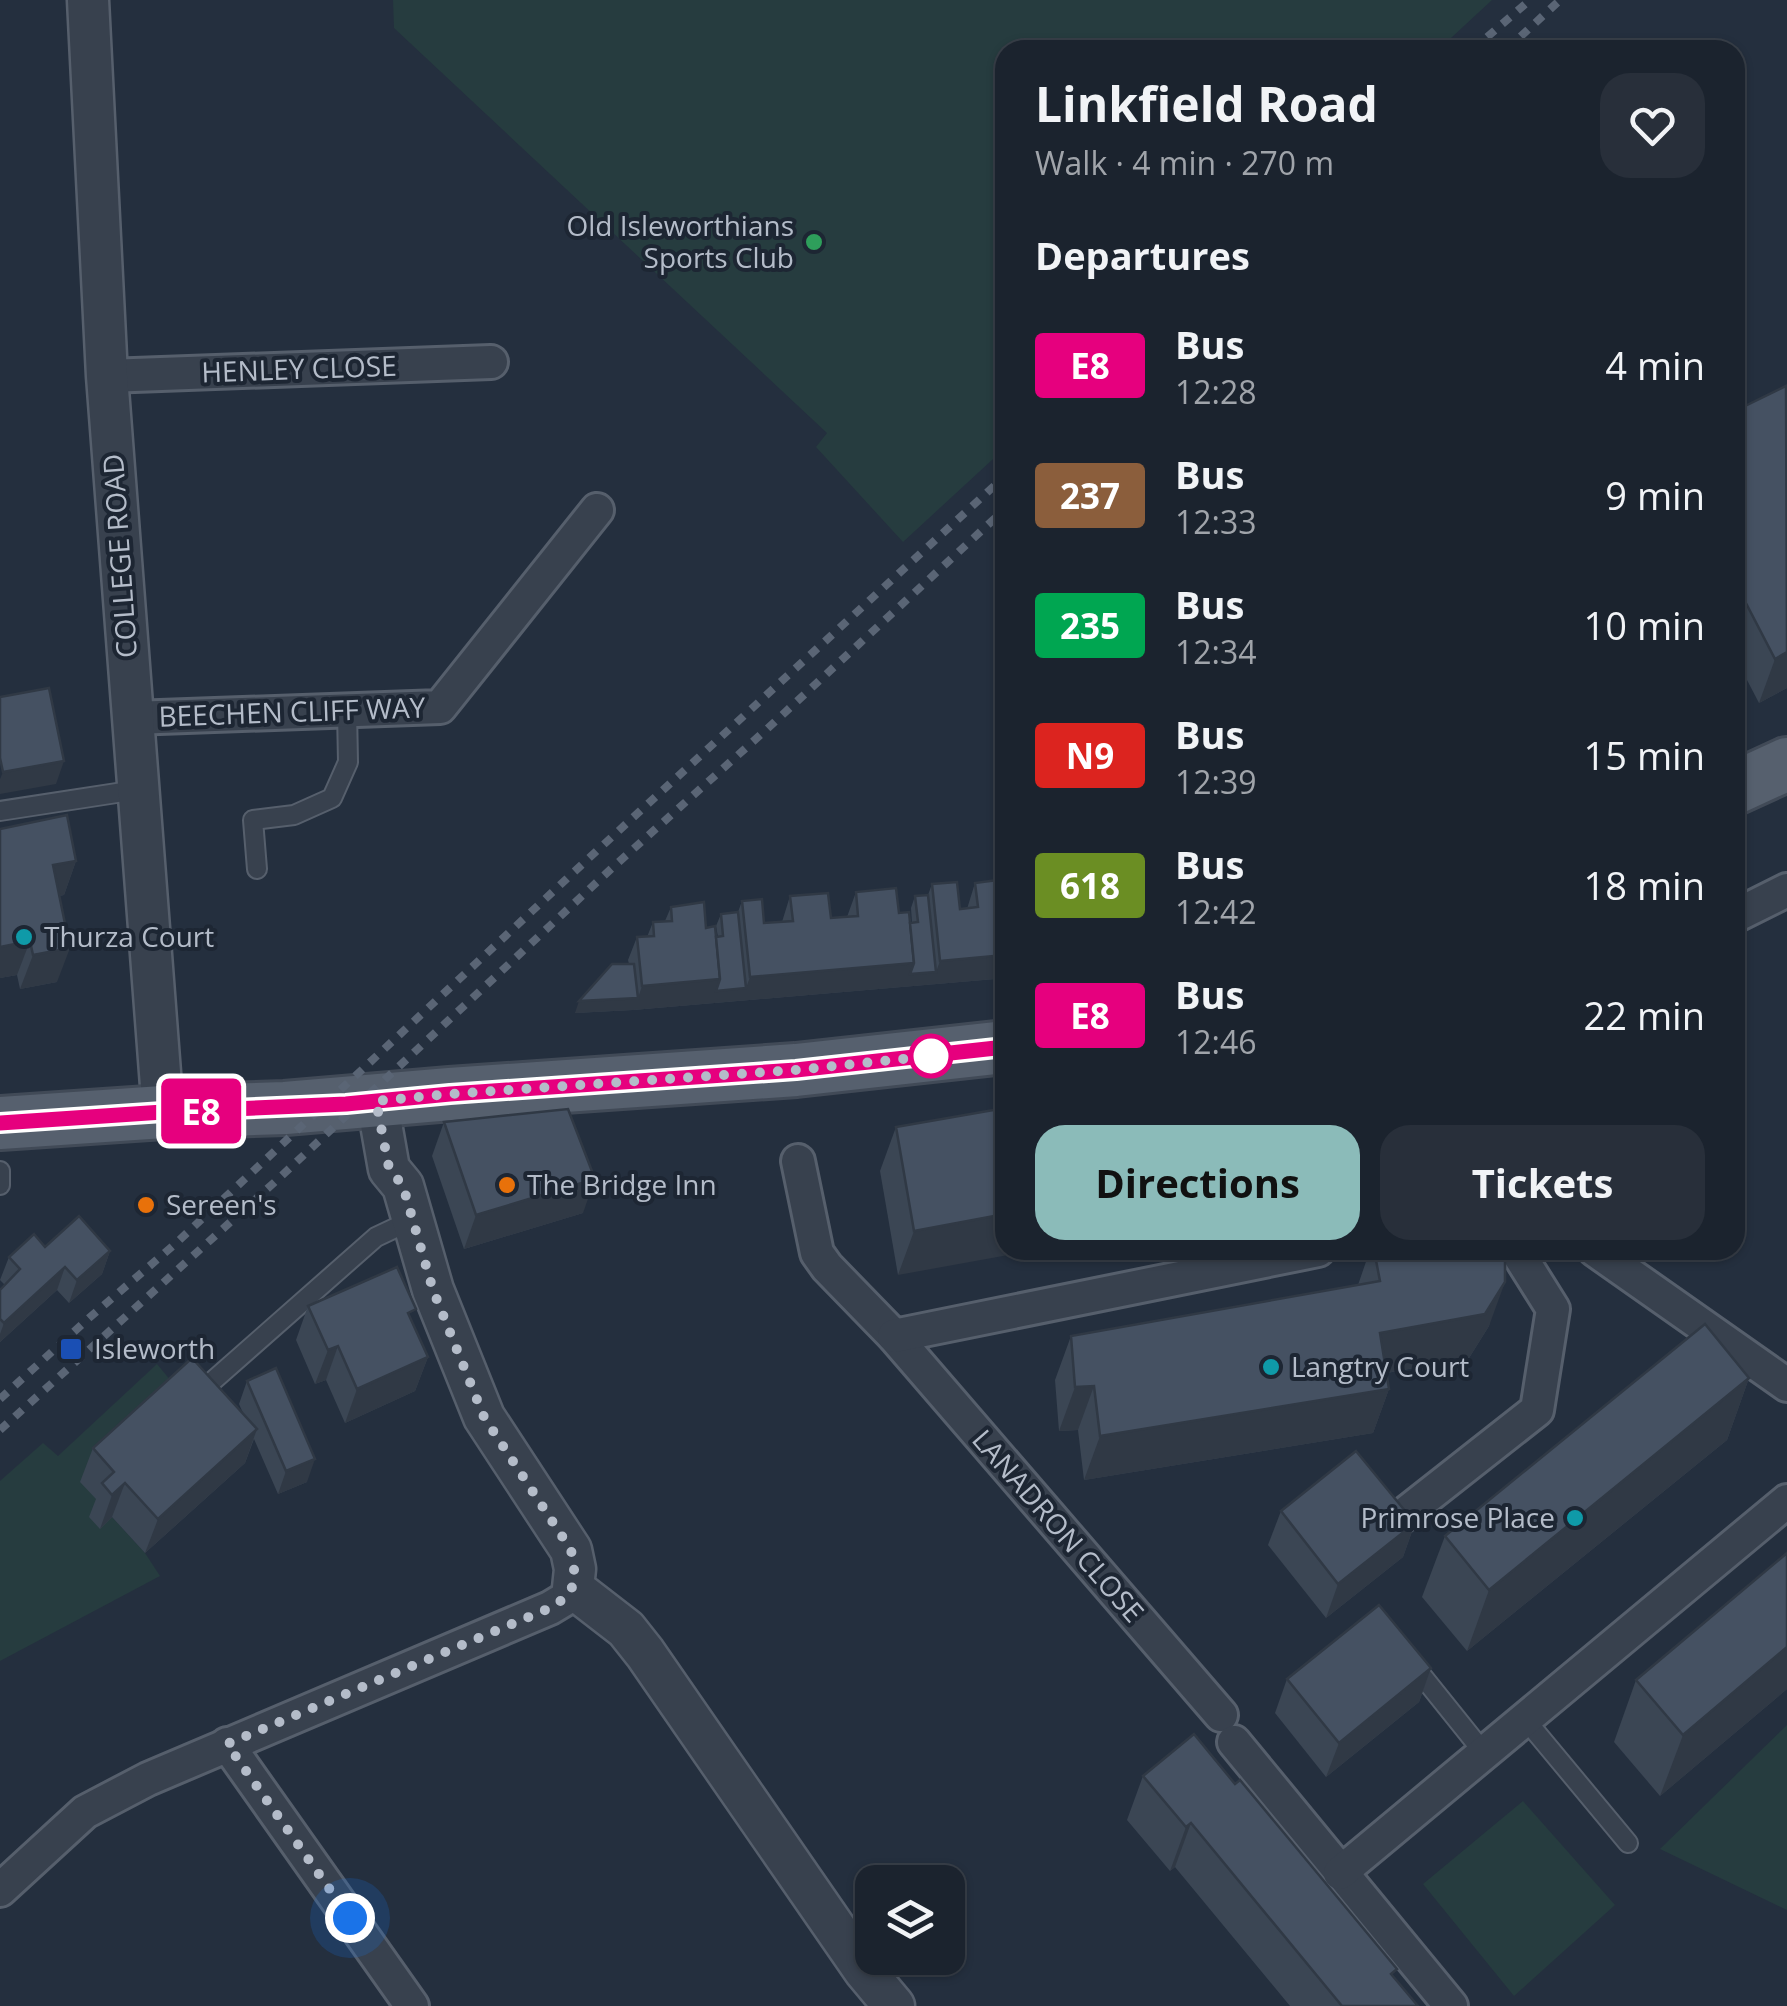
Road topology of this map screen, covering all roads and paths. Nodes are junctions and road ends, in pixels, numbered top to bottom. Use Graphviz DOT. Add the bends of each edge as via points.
graph roads {
  1 [pos="88,0"];
  2 [pos="491,362"];
  3 [pos="107,376"];
  4 [pos="596,510"];
  5 [pos="347,711"];
  6 [pos="132,718"];
  7 [pos="1787,764"];
  8 [pos="1745,781"];
  9 [pos="136,790"];
  10 [pos="0,810"];
  11 [pos="257,869"];
  12 [pos="1787,890"];
  13 [pos="1745,911"];
  14 [pos="995,1047"];
  15 [pos="376,1101"];
  16 [pos="163,1112"];
  17 [pos="0,1123"];
  18 [pos="798,1161"];
  19 [pos="0,1171"];
  20 [pos="0,1185"];
  21 [pos="410,1209"];
  22 [pos="1269,1260"];
  23 [pos="1522,1260"];
  24 [pos="1609,1260"];
  25 [pos="894,1336"];
  26 [pos="1787,1384"];
  27 [pos="217,1408"];
  28 [pos="1787,1501"];
  29 [pos="1401,1517"];
  30 [pos="574,1588"];
  31 [pos="1398,1646"];
  32 [pos="1525,1719"];
  33 [pos="227,1744"];
  34 [pos="1484,1754"];
  35 [pos="1628,1843"];
  36 [pos="1340,1873"];
  37 [pos="0,1890"];
  38 [pos="412,2006"];
  39 [pos="894,2006"];
  40 [pos="1451,2006"];
  1 -- 3 [label="street, COLLEGE ROAD"];
  2 -- 3 [label="street, HENLEY CLOSE"];
  3 -- 6 [label="street, COLLEGE ROAD"];
  4 -- 5 [label="street, BEECHEN CLIFF WAY" via="440,707"];
  5 -- 6 [label="street, BEECHEN CLIFF WAY"];
  5 -- 11 [label="lane" via="348,762 332,798 294,815 253,820"];
  6 -- 9 [label="street, COLLEGE ROAD"];
  7 -- 8 [label="main road"];
  9 -- 10 [label="lane"];
  9 -- 16 [label="street, COLLEGE ROAD"];
  12 -- 13 [label="street"];
  14 -- 15 [label="main road" via="796,1070"];
  15 -- 16 [label="main road"];
  15 -- 21 [label="street" via="389,1168"];
  16 -- 17 [label="main road"];
  18 -- 25 [label="street, LANADRON CLOSE" via="818,1253"];
  19 -- 20 [label="lane"];
  21 -- 27 [label="lane" via="207,1386"];
  21 -- 30 [label="street" via="433,1290 484,1417 571,1550"];
  22 -- 25 [label="street"];
  23 -- 29 [label="street" via="1553,1309 1536,1410"];
  24 -- 26 [label="street"];
  25 -- 36 [label="street, LANADRON CLOSE" via="1228,1729"];
  28 -- 32 [label="street"];
  30 -- 33 [label="street" via="550,1608"];
  30 -- 39 [label="street" via="645,1653"];
  31 -- 34 [label="lane"];
  32 -- 34 [label="street"];
  32 -- 35 [label="lane"];
  33 -- 37 [label="street" via="85,1812"];
  33 -- 38 [label="street"];
  34 -- 36 [label="street"];
  36 -- 40 [label="street"];
}
